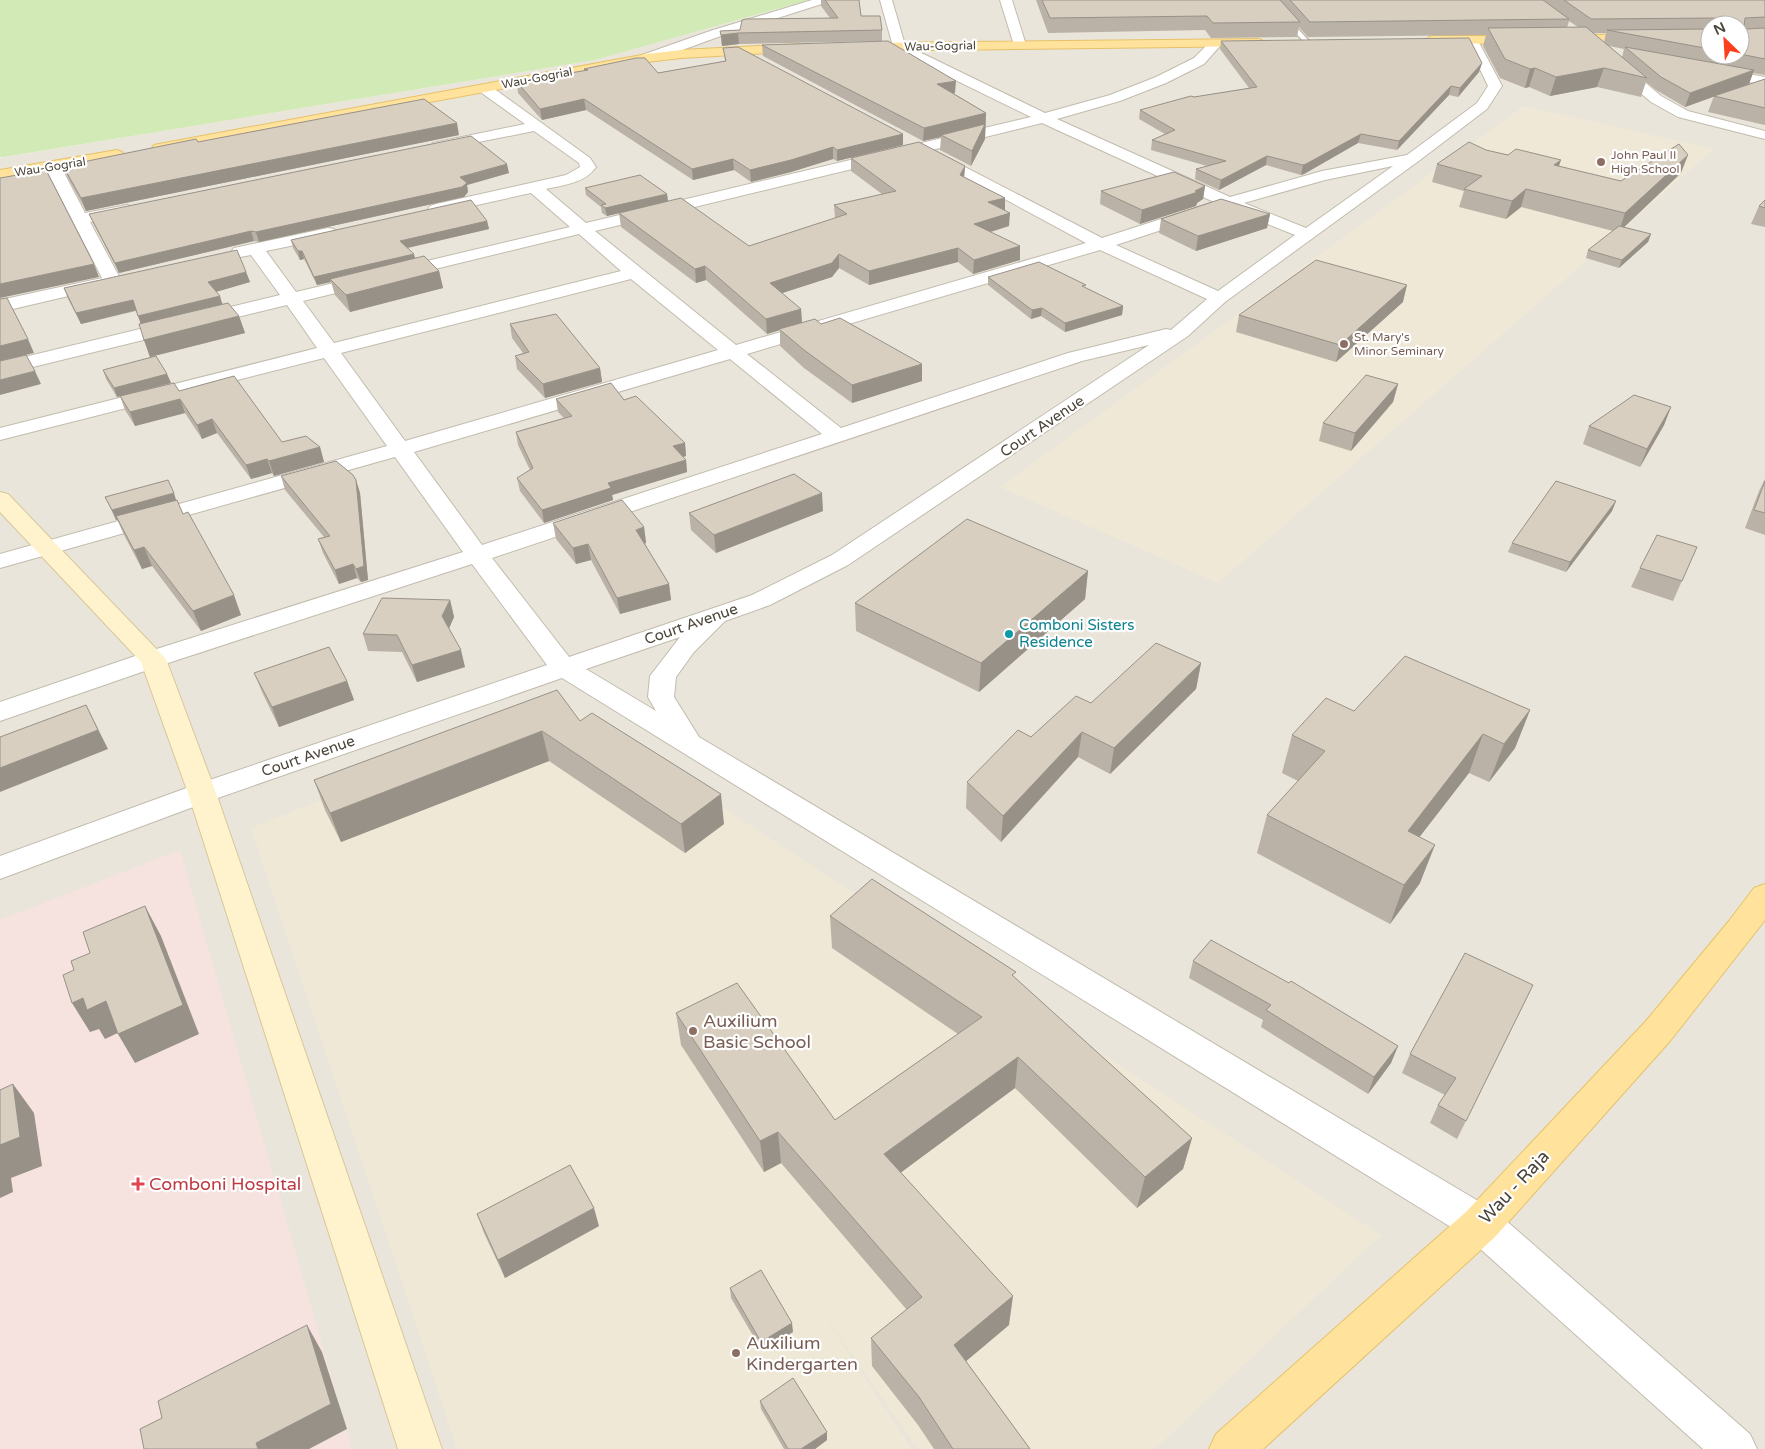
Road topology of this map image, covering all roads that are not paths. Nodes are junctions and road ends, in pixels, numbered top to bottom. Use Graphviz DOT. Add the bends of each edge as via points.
graph roads {
  1 [pos="824,0"];
  2 [pos="886,0"];
  3 [pos="1006,0"];
  4 [pos="1278,9"];
  5 [pos="1567,28"];
  6 [pos="1700,38"];
  7 [pos="1553,39"];
  8 [pos="1582,39"];
  9 [pos="1423,40"];
  10 [pos="1472,40"];
  11 [pos="1534,40"];
  12 [pos="1270,42"];
  13 [pos="1289,42"];
  14 [pos="1312,42"];
  15 [pos="1216,43"];
  16 [pos="1020,46"];
  17 [pos="899,47"];
  18 [pos="813,48"];
  19 [pos="851,48"];
  20 [pos="1597,49"];
  21 [pos="739,50"];
  22 [pos="1625,55"];
  23 [pos="647,58"];
  24 [pos="765,64"];
  25 [pos="1700,69"];
  26 [pos="1765,83"];
  27 [pos="484,88"];
  28 [pos="1747,91"];
  29 [pos="1710,104"];
  30 [pos="1682,114"];
  31 [pos="1044,118"];
  32 [pos="538,126"];
  33 [pos="1765,135"];
  34 [pos="903,139"];
  35 [pos="920,148"];
  36 [pos="150,150"];
  37 [pos="422,150"];
  38 [pos="130,153"];
  39 [pos="1415,157"];
  40 [pos="53,167"];
  41 [pos="0,174"];
  42 [pos="535,188"];
  43 [pos="1226,202"];
  44 [pos="140,208"];
  45 [pos="419,213"];
  46 [pos="82,220"];
  47 [pos="342,230"];
  48 [pos="583,230"];
  49 [pos="1307,234"];
  50 [pos="1101,244"];
  51 [pos="634,273"];
  52 [pos="131,276"];
  53 [pos="112,280"];
  54 [pos="290,297"];
  55 [pos="1219,298"];
  56 [pos="0,306"];
  57 [pos="1180,332"];
  58 [pos="329,350"];
  59 [pos="732,352"];
  60 [pos="0,370"];
  61 [pos="0,434"];
  62 [pos="838,436"];
  63 [pos="401,449"];
  64 [pos="0,499"];
  65 [pos="48,548"];
  66 [pos="477,555"];
  67 [pos="0,562"];
  68 [pos="761,600"];
  69 [pos="152,659"];
  70 [pos="563,667"];
  71 [pos="0,712"];
  72 [pos="688,742"];
  73 [pos="202,793"];
  74 [pos="0,868"];
  75 [pos="1765,896"];
  76 [pos="1481,1224"];
  77 [pos="420,1449"];
  78 [pos="1231,1449"];
  79 [pos="1735,1449"];
  1 -- 23 [label="street"];
  2 -- 17 [label="street"];
  3 -- 16 [label="street"];
  4 -- 14 [label="lane"];
  5 -- 8 [label="street"];
  6 -- 8 [label="main road"];
  7 -- 8 [label="main road"];
  8 -- 20 [label="street"];
  9 -- 10 [label="main road"];
  10 -- 11 [label="main road"];
  10 -- 39 [label="street, Court Avenue" via="1495,86 1482,106"];
  12 -- 15 [label="main road, Wau-Gogrial"];
  13 -- 14 [label="main road"];
  15 -- 16 [label="main road, Wau-Gogrial"];
  15 -- 31 [label="street" via="1199,61 1161,80 1115,98"];
  16 -- 17 [label="main road, Wau-Gogrial"];
  17 -- 19 [label="main road, Wau-Gogrial"];
  17 -- 31 [label="street"];
  18 -- 21 [label="main road, Wau-Gogrial"];
  20 -- 22 [label="street"];
  20 -- 30 [label="street" via="1656,99"];
  21 -- 23 [label="main road, Wau-Gogrial"];
  21 -- 24 [label="street"];
  23 -- 27 [label="main road, Wau-Gogrial"];
  25 -- 26 [label="street"];
  26 -- 28 [label="street"];
  27 -- 32 [label="street"];
  27 -- 36 [label="main road, Wau-Gogrial"];
  29 -- 30 [label="street"];
  30 -- 33 [label="street"];
  31 -- 35 [label="street"];
  31 -- 43 [label="street"];
  32 -- 37 [label="street"];
  32 -- 42 [label="street" via="585,161 588,167 580,175"];
  34 -- 35 [label="street"];
  35 -- 48 [label="street"];
  35 -- 50 [label="street"];
  38 -- 40 [label="main road, Wau-Gogrial"];
  39 -- 43 [label="street" via="1322,176"];
  39 -- 49 [label="street, Court Avenue"];
  40 -- 41 [label="main road, Wau-Gogrial"];
  40 -- 46 [label="street"];
  42 -- 45 [label="street"];
  42 -- 48 [label="street"];
  43 -- 49 [label="street"];
  43 -- 50 [label="street"];
  44 -- 46 [label="street"];
  46 -- 53 [label="street"];
  47 -- 54 [label="street" via="241,251"];
  48 -- 51 [label="street"];
  48 -- 54 [label="street"];
  49 -- 55 [label="street, Court Avenue"];
  50 -- 55 [label="street"];
  50 -- 59 [label="street"];
  51 -- 58 [label="street"];
  51 -- 59 [label="street"];
  52 -- 53 [label="street"];
  53 -- 56 [label="street"];
  54 -- 58 [label="street"];
  54 -- 60 [label="street"];
  55 -- 57 [label="street, Court Avenue"];
  57 -- 62 [label="street" via="1074,357"];
  57 -- 68 [label="street, Court Avenue" via="840,560"];
  58 -- 61 [label="street"];
  58 -- 63 [label="street"];
  59 -- 62 [label="street"];
  59 -- 63 [label="street"];
  62 -- 66 [label="street"];
  63 -- 65 [label="street"];
  63 -- 66 [label="street"];
  64 -- 65 [label="main road"];
  65 -- 67 [label="street"];
  65 -- 69 [label="main road"];
  66 -- 69 [label="street"];
  66 -- 70 [label="street"];
  68 -- 70 [label="street, Court Avenue"];
  68 -- 72 [label="street" via="709,622 685,646 663,676 662,697"];
  69 -- 71 [label="street"];
  69 -- 73 [label="main road"];
  70 -- 72 [label="street"];
  70 -- 73 [label="street, Court Avenue"];
  72 -- 76 [label="street"];
  73 -- 74 [label="street, Court Avenue"];
  73 -- 77 [label="main road"];
  75 -- 76 [label="main road, Wau - Raja" via="1658,1031"];
  76 -- 78 [label="main road, Wau - Raja"];
  76 -- 79 [label="street"];
}
